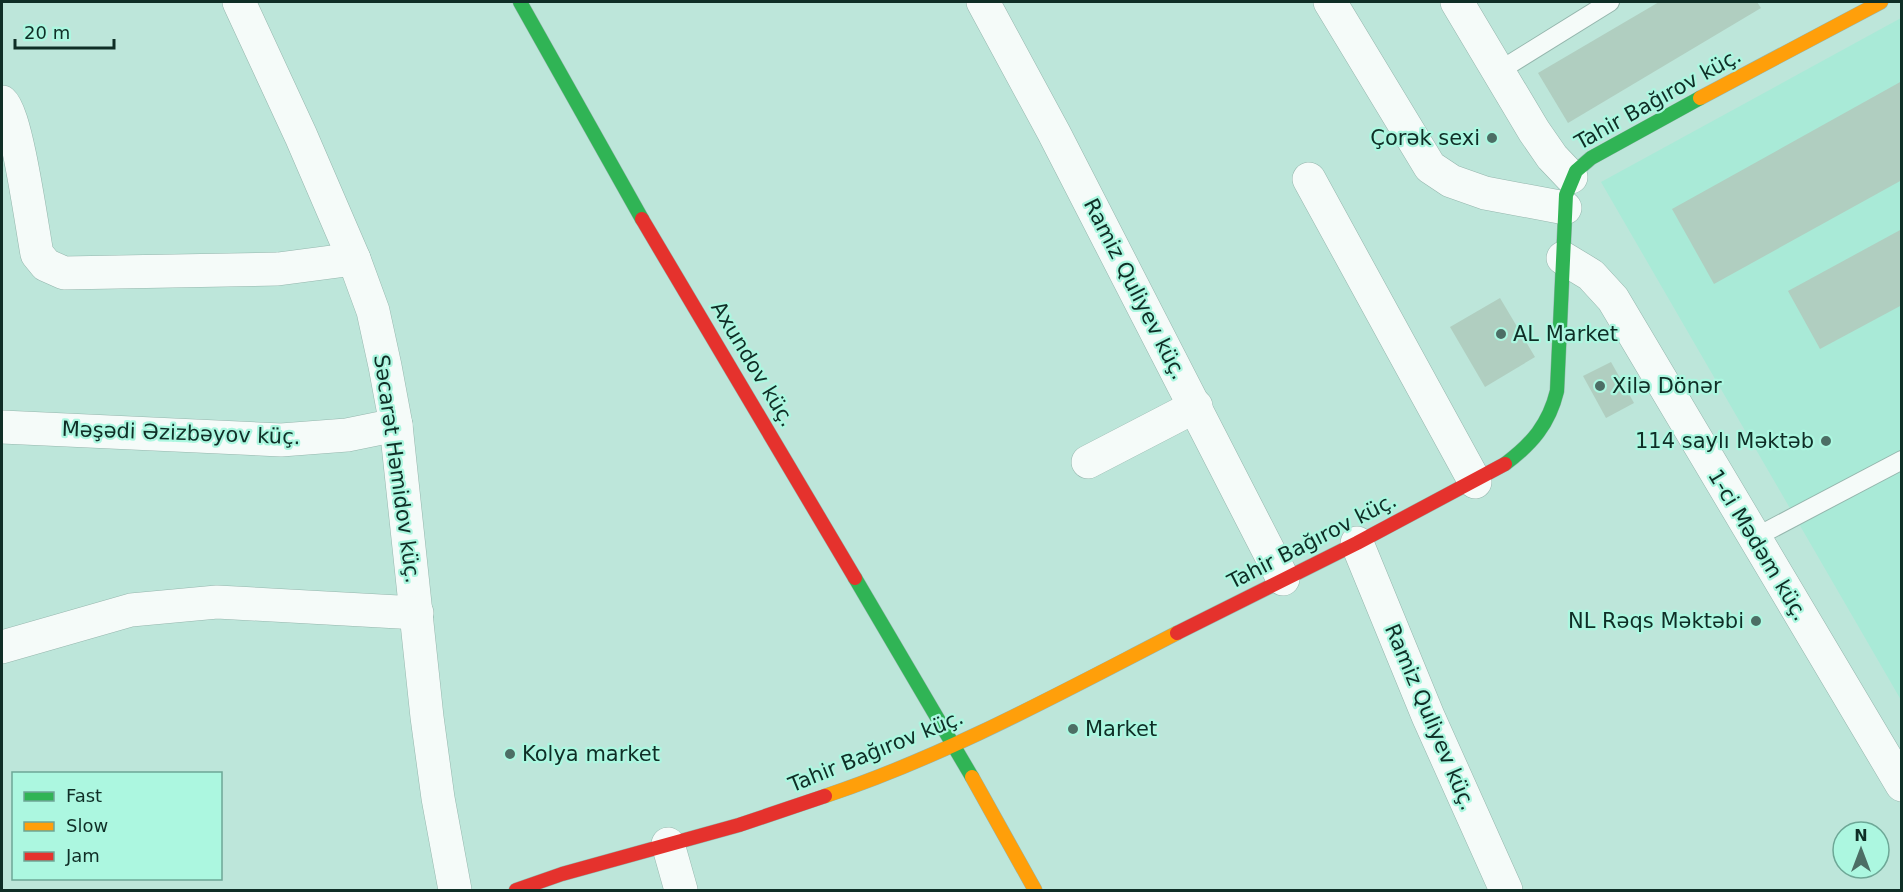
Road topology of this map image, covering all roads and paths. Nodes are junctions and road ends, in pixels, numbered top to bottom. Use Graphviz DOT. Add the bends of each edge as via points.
graph roads {
  1 [pos="239,2"];
  2 [pos="520,2"];
  3 [pos="983,2"];
  4 [pos="1330,2"];
  5 [pos="1457,2"];
  6 [pos="1610,2"];
  7 [pos="1881,2"];
  8 [pos="1499,71"];
  9 [pos="2,102"];
  10 [pos="1309,179"];
  11 [pos="1568,193"];
  12 [pos="1563,258"];
  13 [pos="354,259"];
  14 [pos="1196,406"];
  15 [pos="396,425"];
  16 [pos="2,427"];
  17 [pos="1902,460"];
  18 [pos="1088,462"];
  19 [pos="1474,482"];
  20 [pos="1754,538"];
  21 [pos="1357,543"];
  22 [pos="1284,579"];
  23 [pos="417,613"];
  24 [pos="2,647"];
  25 [pos="954,746"];
  26 [pos="1902,785"];
  27 [pos="668,844"];
  28 [pos="455,891"];
  29 [pos="516,891"];
  30 [pos="681,891"];
  31 [pos="1035,891"];
  32 [pos="1506,891"];
  1 -- 13 [label="street, Səcarət Həmidov küç."];
  2 -- 25 [label="street, Axundov küç." via="613,170"];
  3 -- 14 [label="street, Ramiz Quliyev küç."];
  4 -- 11 [label="street" via="1430,167 1451,181 1485,193"];
  5 -- 8 [label="street"];
  6 -- 8 [label="lane"];
  7 -- 11 [label="street, Tahir Bağırov küç." via="1606,148 1589,159"];
  8 -- 11 [label="street" via="1552,157"];
  9 -- 13 [label="street" via="15,135 37,254 46,265 64,273 278,269"];
  10 -- 19 [label="street"];
  11 -- 12 [label="street, Tahir Bağırov küç."];
  12 -- 19 [label="street, Tahir Bağırov küç." via="1554,407 1524,451"];
  12 -- 20 [label="street, 1-ci Mədəm küç." via="1591,275 1613,299"];
  13 -- 15 [label="street, Səcarət Həmidov küç." via="373,311"];
  14 -- 18 [label="street"];
  14 -- 22 [label="street, Ramiz Quliyev küç."];
  15 -- 16 [label="street, Məşədi Əzizbəyov küç." via="347,435 281,440"];
  15 -- 23 [label="street, Səcarət Həmidov küç."];
  17 -- 20 [label="lane"];
  19 -- 21 [label="street, Tahir Bağırov küç."];
  20 -- 26 [label="street, 1-ci Mədəm küç."];
  21 -- 22 [label="street, Tahir Bağırov küç."];
  21 -- 32 [label="street, Ramiz Quliyev küç."];
  22 -- 25 [label="street, Tahir Bağırov küç."];
  23 -- 24 [label="street" via="217,602 131,610"];
  23 -- 28 [label="street, Səcarət Həmidov küç." via="438,798"];
  25 -- 27 [label="street, Tahir Bağırov küç." via="847,789"];
  25 -- 31 [label="street, Axundov küç."];
  27 -- 29 [label="street, Tahir Bağırov küç."];
  27 -- 30 [label="street"];
}
